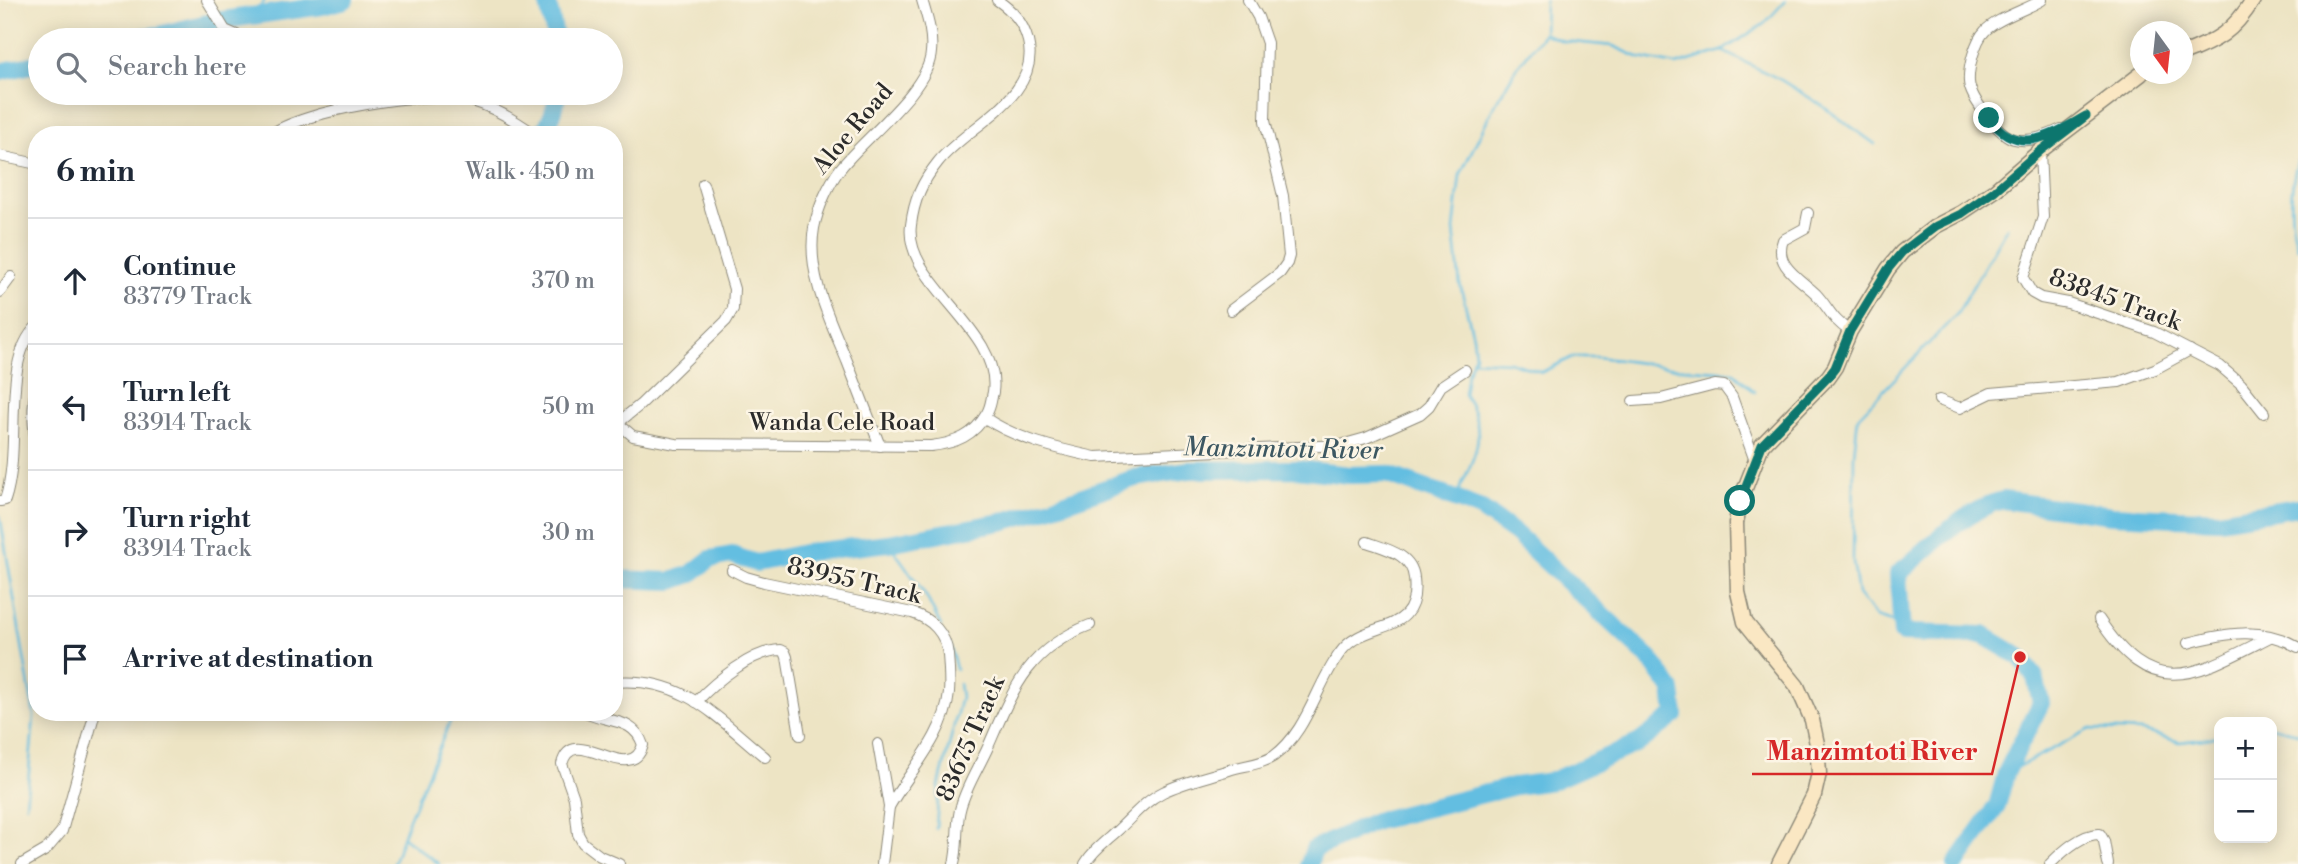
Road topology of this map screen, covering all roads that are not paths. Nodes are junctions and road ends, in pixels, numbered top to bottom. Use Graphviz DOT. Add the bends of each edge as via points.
graph roads {
  1 [pos="207,0"];
  2 [pos="922,0"];
  3 [pos="997,0"];
  4 [pos="1248,0"];
  5 [pos="2042,0"];
  6 [pos="2253,0"];
  7 [pos="224,28"];
  8 [pos="2193,50"];
  9 [pos="2130,82"];
  10 [pos="366,105"];
  11 [pos="480,105"];
  12 [pos="2086,116"];
  13 [pos="284,126"];
  14 [pos="523,126"];
  15 [pos="2040,151"];
  16 [pos="0,156"];
  17 [pos="28,162"];
  18 [pos="703,184"];
  19 [pos="1808,213"];
  20 [pos="11,276"];
  21 [pos="0,292"];
  22 [pos="1231,310"];
  23 [pos="1850,331"];
  24 [pos="28,332"];
  25 [pos="2190,350"];
  26 [pos="9,357"];
  27 [pos="1465,370"];
  28 [pos="1939,400"];
  29 [pos="1633,401"];
  30 [pos="3,412"];
  31 [pos="2264,413"];
  32 [pos="623,417"];
  33 [pos="985,418"];
  34 [pos="623,429"];
  35 [pos="880,446"];
  36 [pos="1755,461"];
  37 [pos="0,501"];
  38 [pos="1367,542"];
  39 [pos="732,570"];
  40 [pos="2099,619"];
  41 [pos="1090,625"];
  42 [pos="2270,637"];
  43 [pos="2188,643"];
  44 [pos="2298,647"];
  45 [pos="623,682"];
  46 [pos="696,702"];
  47 [pos="93,721"];
  48 [pos="614,721"];
  49 [pos="800,734"];
  50 [pos="878,744"];
  51 [pos="765,757"];
  52 [pos="889,807"];
  53 [pos="22,864"];
  54 [pos="619,864"];
  55 [pos="881,864"];
  56 [pos="954,864"];
  57 [pos="1084,864"];
  58 [pos="1779,864"];
  59 [pos="2050,864"];
  60 [pos="2108,864"];
  1 -- 7 [label="street"];
  2 -- 35 [label="street, Aloe Road" via="930,30 929,64 914,89 840,169 814,229 813,257 826,309"];
  3 -- 33 [label="street" via="1025,27 1029,64 1020,87 1000,109 955,143 927,177 915,200 910,229 924,269 984,347 993,387"];
  4 -- 22 [label="street" via="1267,43 1265,121 1283,196 1289,256 1280,273"];
  5 -- 12 [label="street" via="1983,33 1970,72 1973,93 1998,130 2015,140 2043,137"];
  6 -- 8 [label="street" via="2240,22 2219,39"];
  9 -- 12 [label="street"];
  10 -- 13 [label="street"];
  11 -- 14 [label="street"];
  12 -- 15 [label="street"];
  15 -- 23 [label="street" via="1985,197 1902,252"];
  15 -- 25 [label="street, 83845 Track" via="2043,217 2023,278 2032,293 2154,332"];
  16 -- 17 [label="street"];
  18 -- 32 [label="street" via="734,289 733,309 726,321"];
  19 -- 23 [label="street" via="1805,228 1783,240 1783,261 1838,324"];
  20 -- 21 [label="street"];
  23 -- 36 [label="street" via="1835,368 1772,432"];
  24 -- 26 [label="street"];
  25 -- 28 [label="street" via="2119,382 1991,393 1960,408"];
  25 -- 31 [label="street, 83845 Track" via="2227,371"];
  27 -- 33 [label="street" via="1441,386 1420,414 1341,445 1095,457 1019,435"];
  29 -- 36 [label="street" via="1724,386"];
  30 -- 37 [label="street" via="10,475 5,500"];
  33 -- 35 [label="street, Wanda Cele Road" via="969,435 949,444"];
  34 -- 35 [label="street, Wanda Cele Road" via="633,436 676,444"];
  36 -- 58 [label="street" via="1736,523 1740,608 1745,622 1786,671 1807,705 1819,773 1814,795"];
  38 -- 57 [label="street" via="1410,564 1415,593 1408,614 1347,644 1282,750 1256,764 1162,792"];
  39 -- 52 [label="street, 83955 Track" via="746,578 925,616 936,626 947,648 949,694 932,739"];
  40 -- 42 [label="street" via="2112,640 2136,663 2161,674 2194,672"];
  41 -- 56 [label="street, 83675 Track" via="1066,634 1039,656 1013,691 961,806"];
  42 -- 43 [label="street" via="2234,632"];
  42 -- 44 [label="street"];
  45 -- 46 [label="street" via="650,681"];
  46 -- 49 [label="street" via="731,672 781,650 787,657"];
  46 -- 51 [label="street"];
  47 -- 53 [label="street" via="62,831 46,850"];
  48 -- 54 [label="street" via="630,726 640,737 643,745 638,756 619,760 578,749 568,753 562,764 574,798 578,834 590,849"];
  50 -- 52 [label="street"];
  52 -- 55 [label="street"];
  59 -- 60 [label="street" via="2096,833 2104,841"];
}
